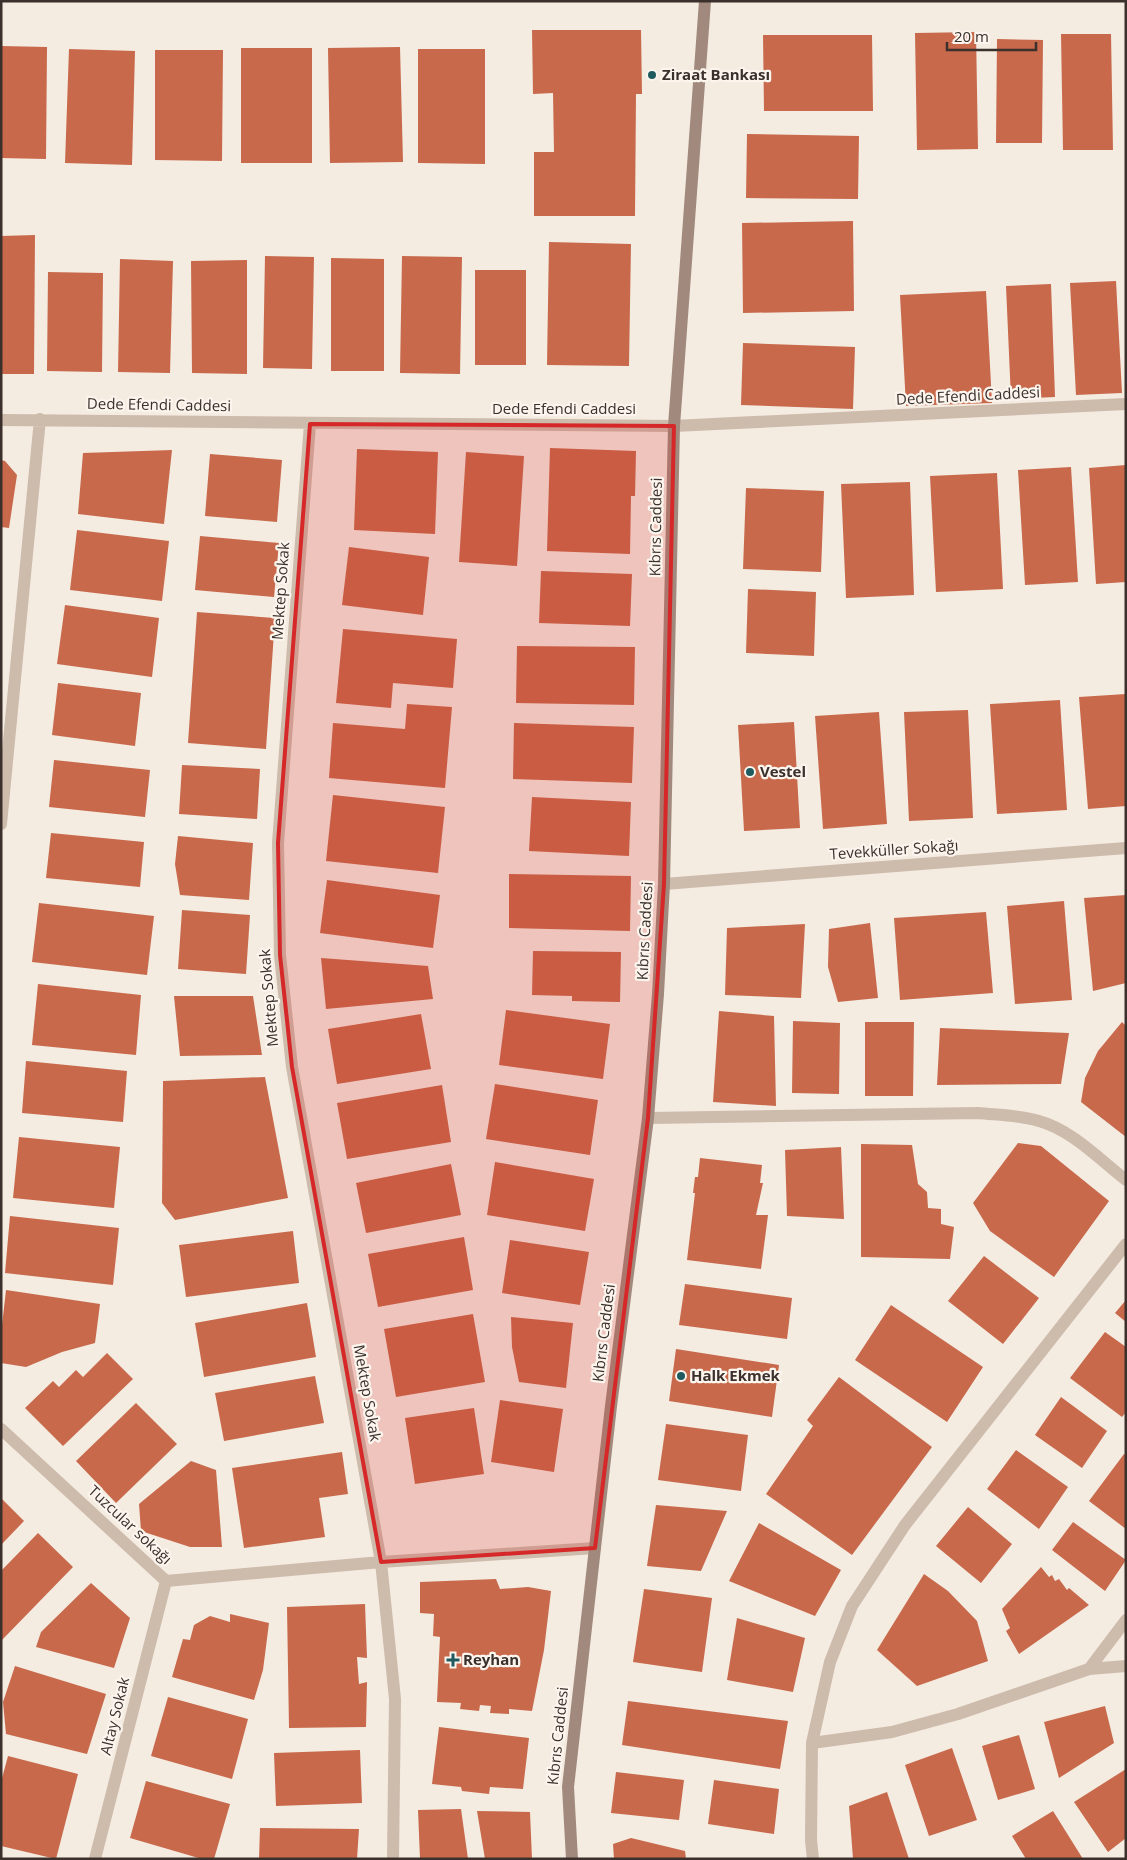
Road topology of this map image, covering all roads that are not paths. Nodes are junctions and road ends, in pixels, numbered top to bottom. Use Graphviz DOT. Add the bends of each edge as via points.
graph roads {
  1 [pos="705,1"];
  2 [pos="1126,404"];
  3 [pos="40,419"];
  4 [pos="1,420"];
  5 [pos="310,424"];
  6 [pos="674,426"];
  7 [pos="1,824"];
  8 [pos="1126,848"];
  9 [pos="664,884"];
  10 [pos="648,1118"];
  11 [pos="1126,1180"];
  12 [pos="1126,1244"];
  13 [pos="1,1429"];
  14 [pos="595,1548"];
  15 [pos="381,1562"];
  16 [pos="166,1580"];
  17 [pos="1126,1620"];
  18 [pos="1126,1666"];
  19 [pos="1089,1669"];
  20 [pos="812,1743"];
  21 [pos="95,1859"];
  22 [pos="393,1859"];
  23 [pos="572,1859"];
  24 [pos="813,1859"];
  1 -- 6 [label="main road, Kıbrıs Caddesi"];
  2 -- 6 [label="street, Dede Efendi Caddesi"];
  3 -- 4 [label="street, Dede Efendi Caddesi"];
  3 -- 5 [label="street, Dede Efendi Caddesi"];
  3 -- 7 [label="street"];
  5 -- 6 [label="street, Dede Efendi Caddesi"];
  5 -- 15 [label="street, Mektep Sokak" via="278,843 280,955 292,1067"];
  6 -- 9 [label="main road, Kıbrıs Caddesi"];
  8 -- 9 [label="street, Tevekküller Sokağı"];
  9 -- 10 [label="main road, Kıbrıs Caddesi"];
  10 -- 11 [label="street" via="978,1113 1010,1116 1040,1121 1064,1132"];
  10 -- 14 [label="main road, Kıbrıs Caddesi"];
  12 -- 20 [label="street" via="906,1525 852,1606 830,1662"];
  13 -- 16 [label="street, Tuzcular sokağı"];
  14 -- 15 [label="street, Tuzcular sokağı"];
  14 -- 23 [label="main road, Kıbrıs Caddesi" via="568,1787"];
  15 -- 16 [label="street, Tuzcular sokağı"];
  15 -- 22 [label="street, Mektep Sokak" via="395,1699"];
  16 -- 21 [label="street, Altay Sokak"];
  17 -- 19 [label="street"];
  18 -- 19 [label="street"];
  19 -- 20 [label="street" via="958,1714 892,1732"];
  20 -- 24 [label="street"];
}
